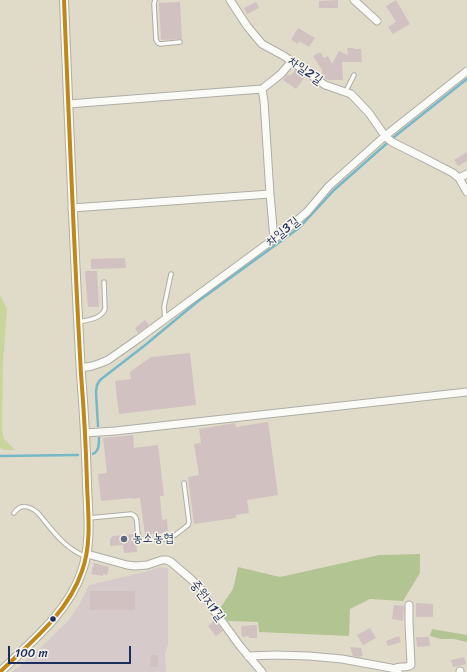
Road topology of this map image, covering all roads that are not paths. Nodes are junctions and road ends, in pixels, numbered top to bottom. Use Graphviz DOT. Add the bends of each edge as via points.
graph roads {
  1 [pos="64,0"];
  2 [pos="156,0"];
  3 [pos="230,0"];
  4 [pos="354,0"];
  5 [pos="377,21"];
  6 [pos="180,42"];
  7 [pos="292,61"];
  8 [pos="467,71"];
  9 [pos="354,75"];
  10 [pos="262,89"];
  11 [pos="346,91"];
  12 [pos="68,104"];
  13 [pos="385,136"];
  14 [pos="467,174"];
  15 [pos="459,178"];
  16 [pos="467,192"];
  17 [pos="270,194"];
  18 [pos="72,208"];
  19 [pos="274,239"];
  20 [pos="170,274"];
  21 [pos="104,282"];
  22 [pos="165,320"];
  23 [pos="78,322"];
  24 [pos="81,368"];
  25 [pos="467,392"];
  26 [pos="85,433"];
  27 [pos="184,483"];
  28 [pos="14,514"];
  29 [pos="89,518"];
  30 [pos="86,555"];
  31 [pos="409,605"];
  32 [pos="248,656"];
  33 [pos="396,671"];
  34 [pos="0,672"];
  35 [pos="262,672"];
  1 -- 12 [label="street"];
  2 -- 6 [label="lane" via="156,40 160,44"];
  3 -- 7 [label="street, 차일2길" via="262,44"];
  4 -- 5 [label="street"];
  7 -- 10 [label="street"];
  7 -- 11 [label="street, 차일2길" via="325,85"];
  8 -- 13 [label="street, 차일3길"];
  9 -- 11 [label="lane"];
  10 -- 12 [label="street"];
  10 -- 17 [label="street"];
  11 -- 13 [label="street, 차일2길" via="365,108"];
  12 -- 18 [label="street"];
  13 -- 15 [label="street, 차일2길"];
  13 -- 19 [label="street, 차일3길" via="329,186 307,212"];
  14 -- 15 [label="street"];
  15 -- 16 [label="street"];
  17 -- 18 [label="street"];
  17 -- 19 [label="street"];
  18 -- 23 [label="street"];
  19 -- 22 [label="street, 차일3길"];
  20 -- 22 [label="lane" via="164,307"];
  21 -- 23 [label="lane" via="103,313 99,317"];
  22 -- 24 [label="street, 차일3길" via="101,364"];
  23 -- 24 [label="street"];
  24 -- 26 [label="street"];
  25 -- 26 [label="street"];
  26 -- 29 [label="street"];
  27 -- 29 [label="lane" via="189,522 169,538 141,539 138,536 135,516 131,514"];
  28 -- 30 [label="lane" via="20,508 33,509 71,550"];
  29 -- 30 [label="street"];
  30 -- 32 [label="street, 중원지1길" via="131,566 147,565 162,560 171,562 200,588"];
  30 -- 34 [label="street" via="81,573 65,604 51,622"];
  31 -- 33 [label="street" via="411,663 406,667 398,667"];
  32 -- 33 [label="street" via="342,659"];
  32 -- 35 [label="street, 중원지1길"];
}
